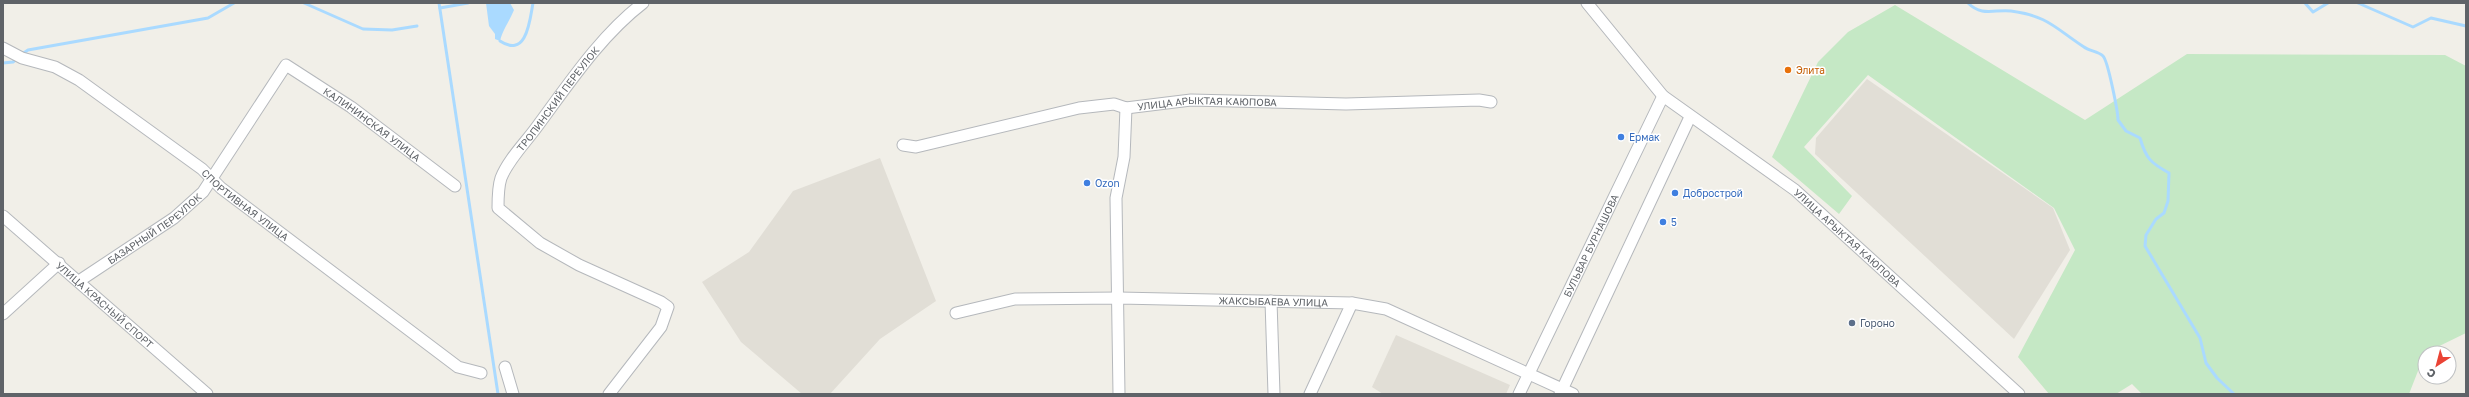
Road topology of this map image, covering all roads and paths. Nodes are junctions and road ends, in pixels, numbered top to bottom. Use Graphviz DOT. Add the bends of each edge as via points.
graph roads {
  1 [pos="643,3"];
  2 [pos="1587,3"];
  3 [pos="3,48"];
  4 [pos="286,65"];
  5 [pos="1663,96"];
  6 [pos="1491,102"];
  7 [pos="1126,108"];
  8 [pos="1690,117"];
  9 [pos="904,145"];
  10 [pos="211,179"];
  11 [pos="455,186"];
  12 [pos="3,216"];
  13 [pos="59,263"];
  14 [pos="79,281"];
  15 [pos="1119,298"];
  16 [pos="1271,301"];
  17 [pos="1352,303"];
  18 [pos="956,313"];
  19 [pos="3,314"];
  20 [pos="505,368"];
  21 [pos="481,372"];
  22 [pos="1528,374"];
  23 [pos="1561,392"];
  24 [pos="207,394"];
  25 [pos="513,394"];
  26 [pos="610,394"];
  27 [pos="1119,394"];
  28 [pos="1274,394"];
  29 [pos="1310,394"];
  30 [pos="1519,394"];
  31 [pos="1573,394"];
  32 [pos="2019,394"];
  1 -- 26 [label="street, ТРОПИНСКИЙ ПЕРЕУЛОК" via="583,66 522,147 501,178 498,208 547,246 579,265 668,307 661,327"];
  2 -- 5 [label="street, УЛИЦА АРЫКТАЯ КАЮПОВА"];
  3 -- 10 [label="street, СПОРТИВНАЯ УЛИЦА" via="19,56 56,66 79,80 202,169"];
  4 -- 10 [label="street, БАЗАРНЫЙ ПЕРЕУЛОК"];
  4 -- 11 [label="street, КАЛИНИНСКАЯ УЛИЦА" via="351,107"];
  5 -- 8 [label="street, УЛИЦА АРЫКТАЯ КАЮПОВА"];
  5 -- 22 [label="street, БУЛЬВАР БУРНАШОВА"];
  6 -- 7 [label="street, УЛИЦА АРЫКТАЯ КАЮПОВА" via="1479,100 1346,104 1191,100"];
  7 -- 9 [label="street, УЛИЦА АРЫКТАЯ КАЮПОВА" via="1114,104 1079,108 916,147"];
  7 -- 15 [label="street" via="1124,157 1116,198"];
  8 -- 23 [label="street"];
  8 -- 32 [label="street, УЛИЦА АРЫКТАЯ КАЮПОВА" via="1795,190"];
  10 -- 14 [label="street, БАЗАРНЫЙ ПЕРЕУЛОК" via="203,192 174,218"];
  10 -- 21 [label="street, СПОРТИВНАЯ УЛИЦА" via="458,367 471,372"];
  12 -- 13 [label="street, УЛИЦА КРАСНЫЙ СПОРТ"];
  13 -- 14 [label="street, УЛИЦА КРАСНЫЙ СПОРТ"];
  13 -- 19 [label="street"];
  14 -- 24 [label="street, УЛИЦА КРАСНЫЙ СПОРТ"];
  15 -- 16 [label="street, ЖАКСЫБАЕВА УЛИЦА"];
  15 -- 18 [label="street, ЖАКСЫБАЕВА УЛИЦА" via="1015,299"];
  15 -- 27 [label="street"];
  16 -- 17 [label="street, ЖАКСЫБАЕВА УЛИЦА"];
  16 -- 28 [label="street"];
  17 -- 22 [label="street, ЖАКСЫБАЕВА УЛИЦА" via="1386,309"];
  17 -- 29 [label="street"];
  20 -- 25 [label="street"];
  22 -- 23 [label="street, ЖАКСЫБАЕВА УЛИЦА"];
  22 -- 30 [label="street, БУЛЬВАР БУРНАШОВА"];
  23 -- 31 [label="street, ЖАКСЫБАЕВА УЛИЦА"];
}
